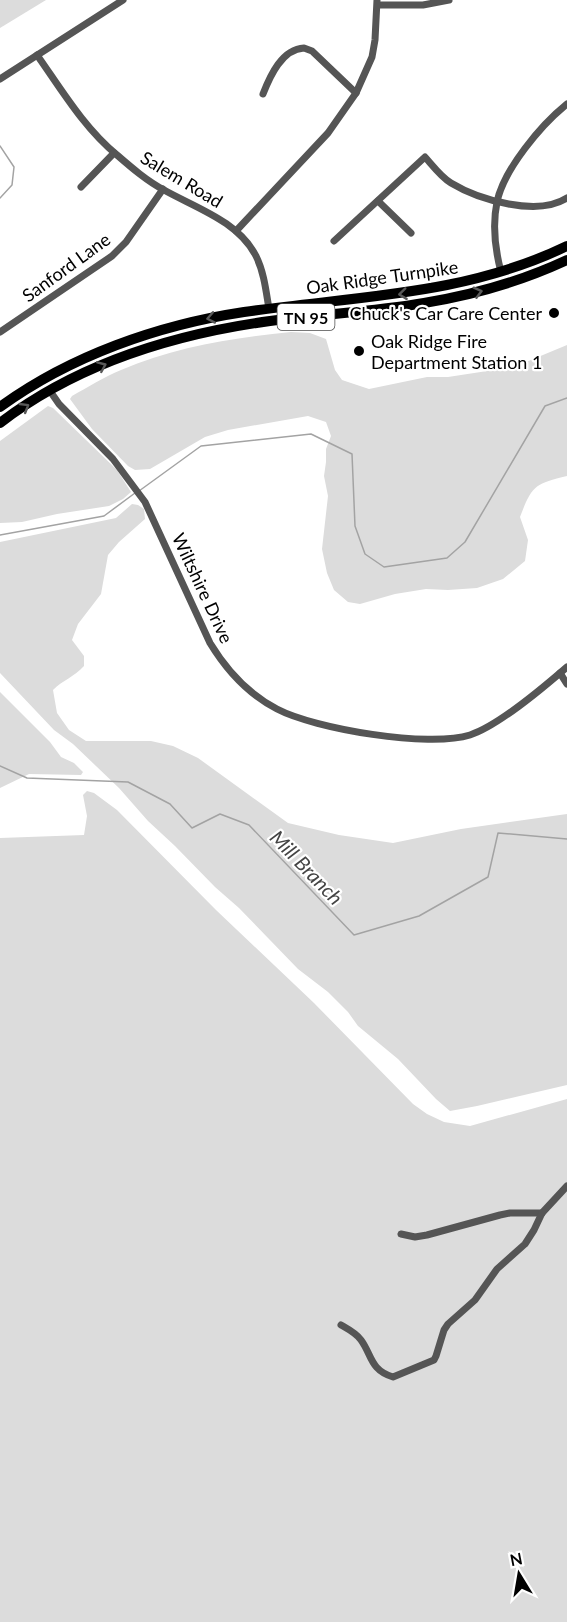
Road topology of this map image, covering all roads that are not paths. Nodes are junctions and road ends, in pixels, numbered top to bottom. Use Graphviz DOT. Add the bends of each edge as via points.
graph roads {
  1 [pos="123,0"];
  2 [pos="449,0"];
  3 [pos="377,3"];
  4 [pos="37,55"];
  5 [pos="0,79"];
  6 [pos="356,93"];
  7 [pos="263,94"];
  8 [pos="567,104"];
  9 [pos="114,153"];
  10 [pos="81,187"];
  11 [pos="163,189"];
  12 [pos="567,198"];
  13 [pos="378,201"];
  14 [pos="497,202"];
  15 [pos="236,231"];
  16 [pos="411,233"];
  17 [pos="334,241"];
  18 [pos="567,246"];
  19 [pos="567,260"];
  20 [pos="501,272"];
  21 [pos="504,284"];
  22 [pos="346,300"];
  23 [pos="269,309"];
  24 [pos="348,312"];
  25 [pos="270,321"];
  26 [pos="0,332"];
  27 [pos="44,381"];
  28 [pos="50,391"];
  29 [pos="0,407"];
  30 [pos="0,423"];
  31 [pos="567,667"];
  32 [pos="560,673"];
  33 [pos="567,684"];
  34 [pos="567,1186"];
  35 [pos="542,1214"];
  36 [pos="401,1234"];
  37 [pos="340,1325"];
  1 -- 4 [label="street"];
  2 -- 3 [label="street" via="423,5"];
  3 -- 6 [label="street" via="372,57"];
  4 -- 5 [label="street"];
  4 -- 9 [label="street, Salem Road"];
  6 -- 7 [label="street" via="304,48 289,53 271,75"];
  6 -- 15 [label="street" via="328,133"];
  8 -- 14 [label="street" via="531,142"];
  9 -- 10 [label="street"];
  9 -- 11 [label="street, Salem Road"];
  11 -- 15 [label="street, Salem Road"];
  11 -- 26 [label="street, Sanford Lane" via="126,242 112,255"];
  12 -- 14 [label="street" via="549,205"];
  13 -- 14 [label="street" via="425,157 451,183"];
  13 -- 16 [label="street"];
  13 -- 17 [label="street"];
  14 -- 20 [label="street" via="494,237"];
  15 -- 23 [label="street, Salem Road" via="260,266"];
  18 -- 20 [label="highway, Oak Ridge Turnpike / TN 95"];
  19 -- 21 [label="highway, Oak Ridge Turnpike / TN 95"];
  20 -- 21 [label="highway"];
  20 -- 22 [label="highway, Oak Ridge Turnpike / TN 95, one-way" via="433,289"];
  24 -- 21 [label="highway, Oak Ridge Turnpike / TN 95, one-way" via="425,303"];
  22 -- 23 [label="highway, Oak Ridge Turnpike / TN 95"];
  22 -- 24 [label="highway"];
  23 -- 25 [label="highway"];
  23 -- 27 [label="highway, Oak Ridge Turnpike / TN 95, one-way" via="209,318 150,334 99,353"];
  24 -- 25 [label="highway, Oak Ridge Turnpike / TN 95"];
  28 -- 25 [label="highway, Oak Ridge Turnpike / TN 95, one-way" via="98,367 168,342"];
  27 -- 28 [label="highway"];
  27 -- 29 [label="highway, Oak Ridge Turnpike / TN 95"];
  30 -- 28 [label="highway, Oak Ridge Turnpike / TN 95, one-way"];
  28 -- 32 [label="street, Wiltshire Drive" via="143,498 223,663 252,693 286,713 393,737 452,739 491,725"];
  31 -- 32 [label="street, Wiltshire Drive"];
  32 -- 33 [label="street"];
  34 -- 35 [label="street"];
  35 -- 36 [label="street" via="510,1213 427,1235"];
  35 -- 37 [label="street" via="525,1244 444,1330 434,1360 393,1377 372,1362 354,1332"];
}
